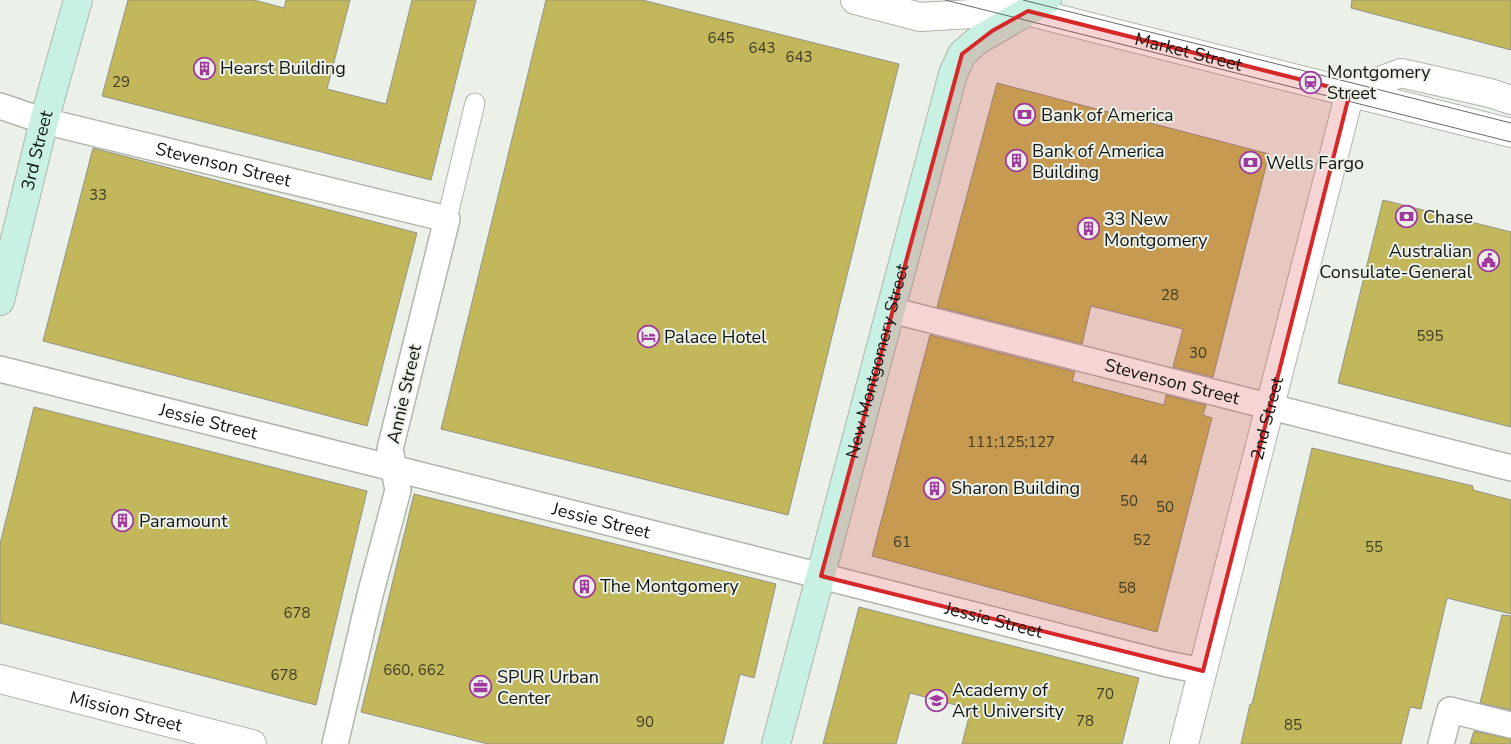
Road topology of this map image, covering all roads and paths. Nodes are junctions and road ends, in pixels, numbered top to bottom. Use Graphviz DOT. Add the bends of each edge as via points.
graph roads {
  1 [pos="78,0"];
  2 [pos="855,0"];
  3 [pos="982,0"];
  4 [pos="1037,6"];
  5 [pos="1350,92"];
  6 [pos="1511,100"];
  7 [pos="475,103"];
  8 [pos="0,106"];
  9 [pos="44,122"];
  10 [pos="1511,133"];
  11 [pos="447,219"];
  12 [pos="0,301"];
  13 [pos="891,310"];
  14 [pos="0,369"];
  15 [pos="1270,407"];
  16 [pos="394,468"];
  17 [pos="1511,468"];
  18 [pos="822,576"];
  19 [pos="1203,672"];
  20 [pos="0,679"];
  21 [pos="1511,725"];
  22 [pos="252,744"];
  23 [pos="335,744"];
  24 [pos="776,744"];
  25 [pos="1184,744"];
  26 [pos="1441,744"];
  1 -- 9 [label="main road, 3rd Street"];
  2 -- 4 [label="street, Market Street" via="920,17"];
  3 -- 4 [label="street, Market Street"];
  4 -- 5 [label="street, Market Street"];
  4 -- 13 [label="main road, New Montgomery Street" via="992,31 962,54 953,74"];
  5 -- 6 [label="street" via="1401,73"];
  5 -- 10 [label="street, Market Street"];
  5 -- 15 [label="street, 2nd Street"];
  7 -- 11 [label="street, Annie Street"];
  8 -- 9 [label="street, Stevenson Street"];
  9 -- 11 [label="street, Stevenson Street"];
  9 -- 12 [label="main road, 3rd Street"];
  11 -- 16 [label="street, Annie Street" via="390,448"];
  13 -- 15 [label="street, Stevenson Street"];
  13 -- 18 [label="main road, New Montgomery Street"];
  14 -- 16 [label="street, Jessie Street"];
  15 -- 17 [label="street, Stevenson Street"];
  15 -- 19 [label="street, 2nd Street"];
  16 -- 18 [label="street, Jessie Street"];
  16 -- 23 [label="street, Annie Street" via="398,490"];
  18 -- 19 [label="street, Jessie Street"];
  18 -- 24 [label="main road, New Montgomery Street"];
  19 -- 25 [label="street, 2nd Street"];
  20 -- 22 [label="street, Mission Street"];
  21 -- 26 [label="street" via="1450,710"];
}
